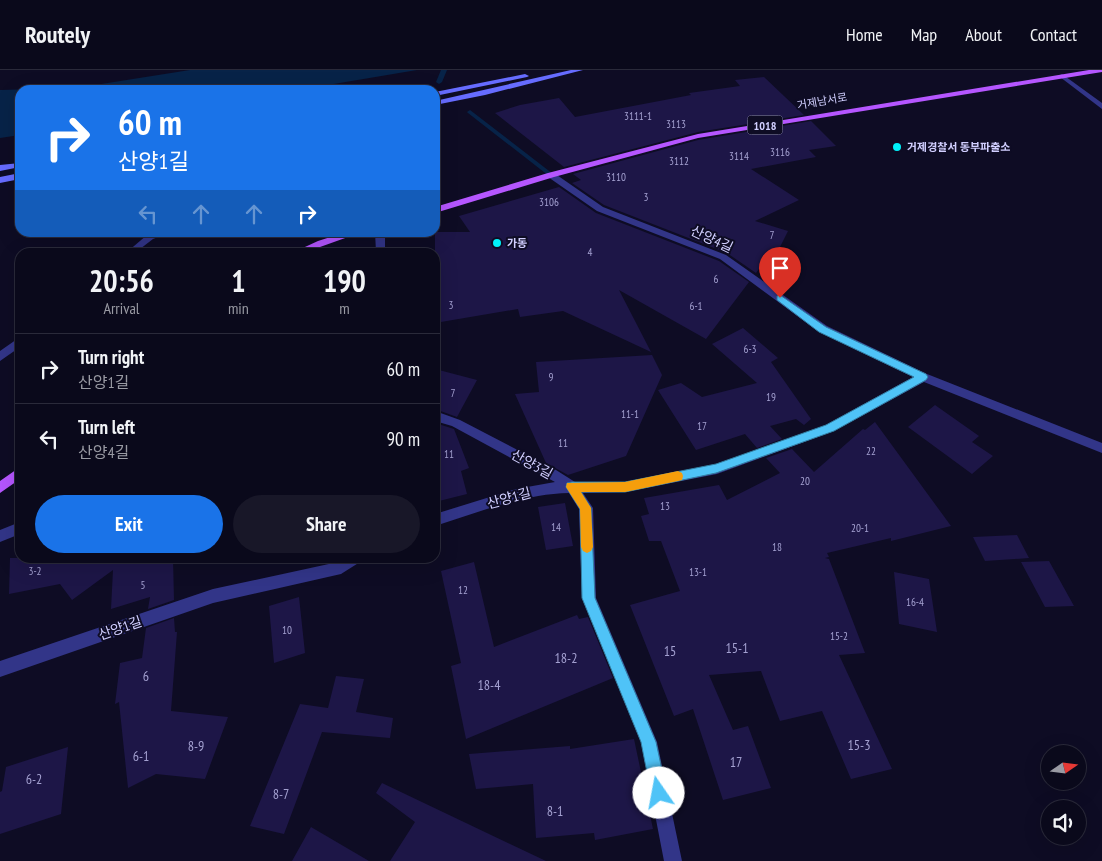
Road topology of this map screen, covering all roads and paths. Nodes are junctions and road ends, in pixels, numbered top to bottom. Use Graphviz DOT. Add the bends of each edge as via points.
graph roads {
  1 [pos="552,70"];
  2 [pos="580,70"];
  3 [pos="1102,70"];
  4 [pos="1062,76"];
  5 [pos="440,93"];
  6 [pos="440,102"];
  7 [pos="1102,107"];
  8 [pos="15,166"];
  9 [pos="0,168"];
  10 [pos="551,175"];
  11 [pos="15,177"];
  12 [pos="0,180"];
  13 [pos="440,208"];
  14 [pos="150,237"];
  15 [pos="340,237"];
  16 [pos="136,248"];
  17 [pos="308,248"];
  18 [pos="15,345"];
  19 [pos="0,357"];
  20 [pos="923,377"];
  21 [pos="440,418"];
  22 [pos="1102,448"];
  23 [pos="15,476"];
  24 [pos="572,487"];
  25 [pos="0,488"];
  26 [pos="440,518"];
  27 [pos="15,530"];
  28 [pos="0,536"];
  29 [pos="348,563"];
  30 [pos="0,669"];
  31 [pos="673,861"];
  1 -- 5 [label="street"];
  2 -- 6 [label="street"];
  3 -- 4 [label="main road, 거제남서로 / 1018"];
  4 -- 7 [label="street"];
  4 -- 10 [label="main road, 거제남서로 / 1018" via="698,136"];
  8 -- 9 [label="street"];
  10 -- 13 [label="main road, 거제남서로 / 1018"];
  10 -- 20 [label="street, 산양4길" via="600,209 723,257 823,330"];
  11 -- 12 [label="street"];
  14 -- 16 [label="street"];
  15 -- 17 [label="main road"];
  18 -- 19 [label="street"];
  20 -- 22 [label="street, 산양4길"];
  20 -- 24 [label="street, 산양1길" via="830,428 716,468 625,487"];
  21 -- 24 [label="street, 산양3길" via="456,423"];
  23 -- 25 [label="main road"];
  24 -- 26 [label="street, 산양1길" via="546,488 516,495"];
  24 -- 31 [label="street, 산양3길" via="586,508 589,598 649,742"];
  27 -- 28 [label="street"];
  29 -- 30 [label="street, 산양1길" via="341,568 213,596"];
}
